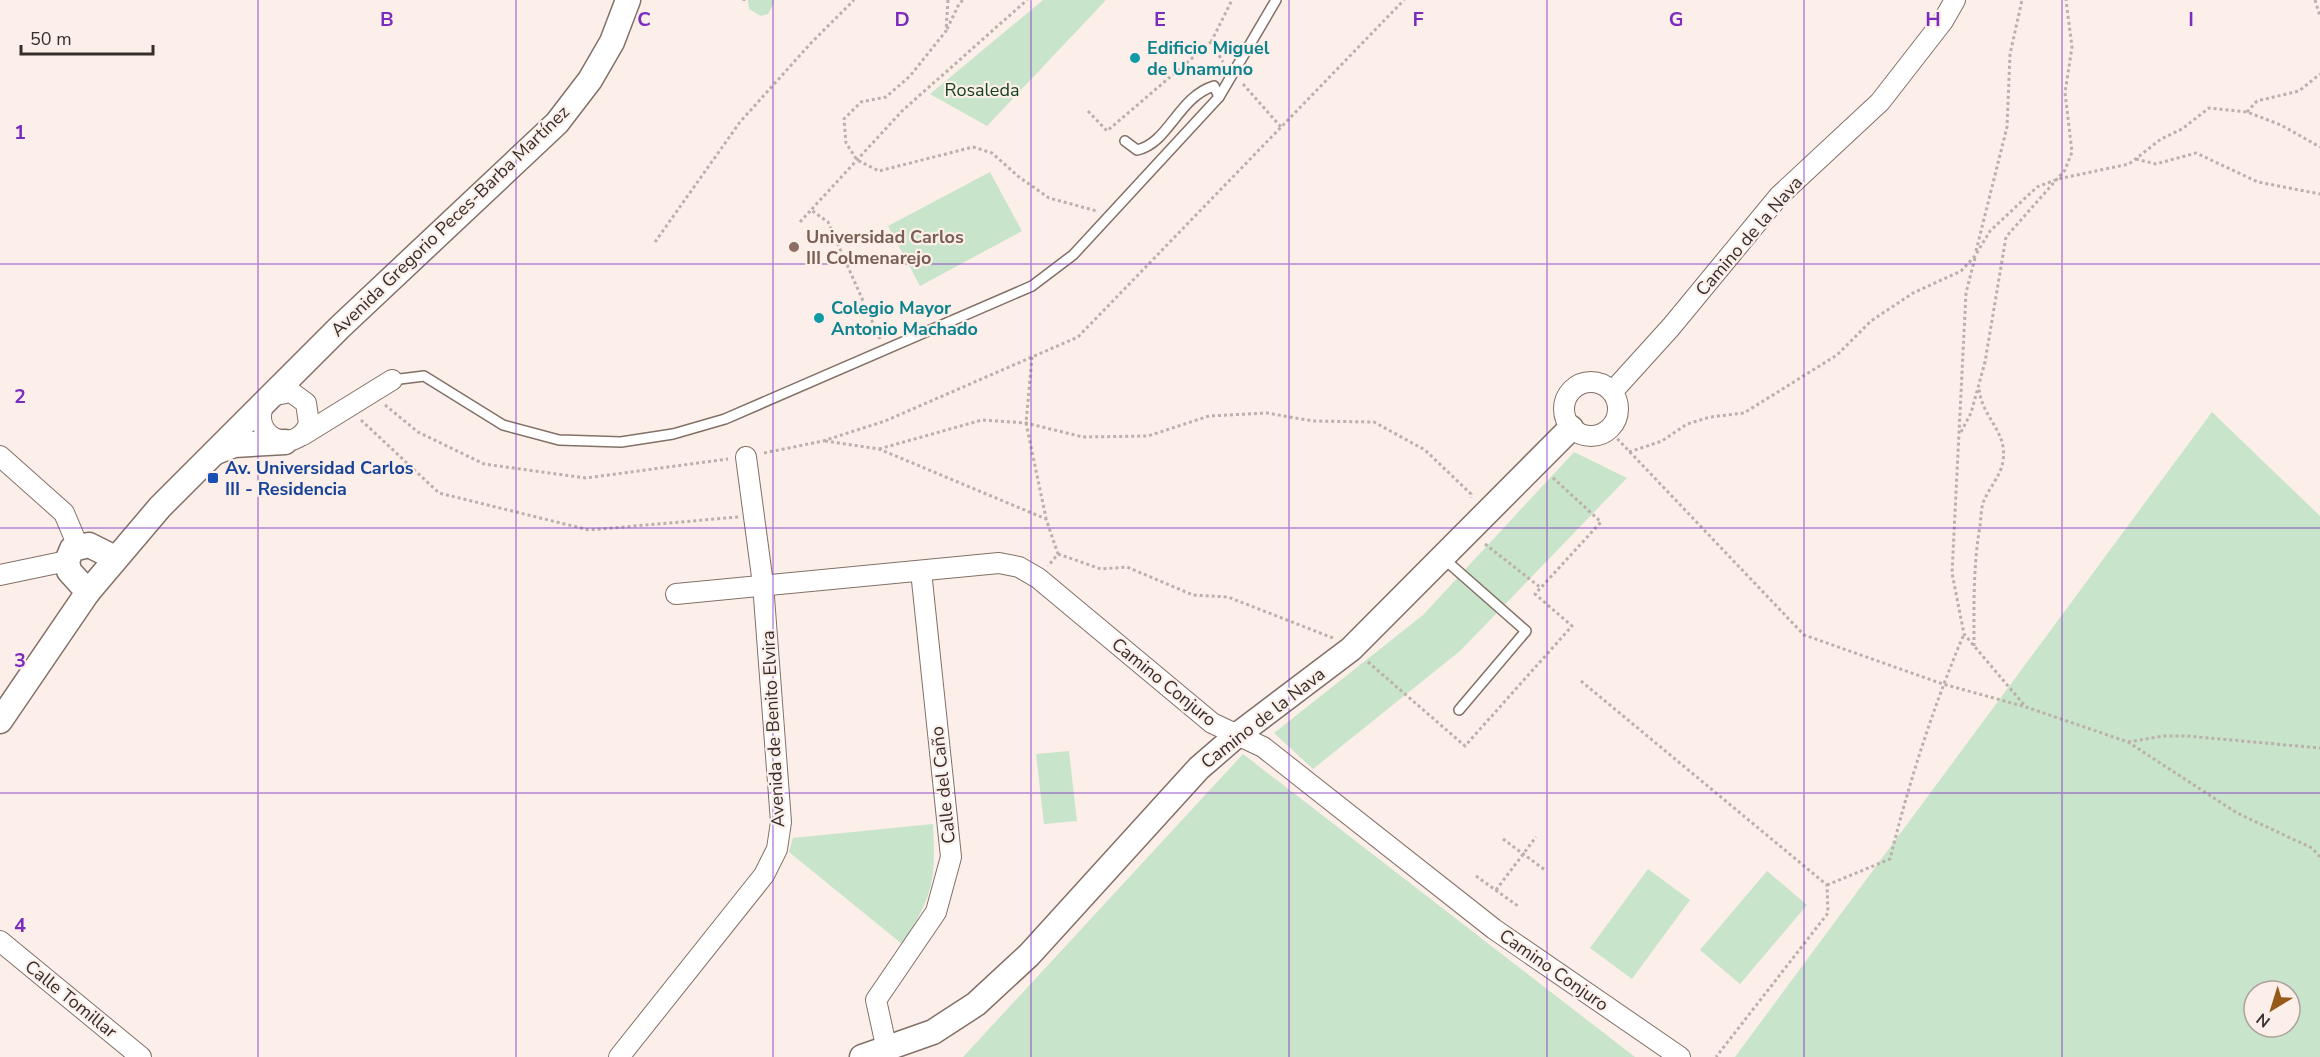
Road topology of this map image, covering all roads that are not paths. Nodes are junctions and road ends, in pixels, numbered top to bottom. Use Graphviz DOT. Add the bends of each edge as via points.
graph roads {
  1 [pos="628,0"];
  2 [pos="1276,0"];
  3 [pos="1955,0"];
  4 [pos="1219,97"];
  5 [pos="1125,141"];
  6 [pos="392,380"];
  7 [pos="300,390"];
  8 [pos="1613,391"];
  9 [pos="268,399"];
  10 [pos="347,406"];
  11 [pos="1571,428"];
  12 [pos="293,439"];
  13 [pos="214,453"];
  14 [pos="0,456"];
  15 [pos="746,457"];
  16 [pos="72,553"];
  17 [pos="115,558"];
  18 [pos="1443,558"];
  19 [pos="921,571"];
  20 [pos="0,575"];
  21 [pos="763,584"];
  22 [pos="88,592"];
  23 [pos="676,594"];
  24 [pos="1459,710"];
  25 [pos="0,721"];
  26 [pos="1236,736"];
  27 [pos="0,941"];
  28 [pos="887,1050"];
  29 [pos="141,1057"];
  30 [pos="619,1057"];
  31 [pos="862,1057"];
  32 [pos="1680,1057"];
  1 -- 7 [label="street, Avenida Gregorio Peces-Barba Martínez" via="612,42 590,80 556,123"];
  2 -- 4 [label="lane"];
  3 -- 8 [label="street, Camino de la Nava" via="1880,102 1779,196"];
  4 -- 5 [label="lane" via="1214,86 1199,91 1150,147 1137,150"];
  4 -- 6 [label="lane" via="1073,255 1032,286 725,419 673,434 621,442 559,440 502,425 424,376"];
  6 -- 10 [label="street"];
  7 -- 9 [label="street, Avenida Gregorio Peces-Barba Martínez"];
  7 -- 10 [label="street" via="320,407"];
  7 -- 12 [label="street" via="309,424"];
  8 -- 11 [label="street" via="1619,412 1609,430 1590,437"];
  8 -- 11 [label="street" via="1594,381 1573,388 1564,408"];
  9 -- 12 [label="street" via="260,414 264,430 269,436"];
  9 -- 13 [label="street, Avenida Gregorio Peces-Barba Martínez"];
  10 -- 12 [label="street"];
  11 -- 18 [label="street, Camino de la Nava"];
  12 -- 13 [label="street" via="234,445"];
  13 -- 17 [label="street, Avenida Gregorio Peces-Barba Martínez"];
  14 -- 16 [label="street" via="64,513"];
  15 -- 21 [label="street, Avenida de Benito Elvira"];
  16 -- 17 [label="street" via="89,545"];
  16 -- 20 [label="street"];
  16 -- 22 [label="street" via="69,571"];
  17 -- 22 [label="street, Avenida Gregorio Peces-Barba Martínez"];
  18 -- 24 [label="lane" via="1526,631"];
  18 -- 26 [label="street, Camino de la Nava" via="1352,649"];
  19 -- 21 [label="street, Camino Conjuro"];
  19 -- 26 [label="street, Camino Conjuro" via="999,564 1019,567 1038,578 1212,723"];
  19 -- 28 [label="street, Calle del Caño" via="951,857 936,912 876,1000"];
  21 -- 23 [label="street, Camino Conjuro"];
  21 -- 30 [label="street, Avenida de Benito Elvira" via="781,822 777,849 764,875"];
  22 -- 25 [label="street, Avenida Gregorio Peces-Barba Martínez"];
  26 -- 28 [label="street, Camino de la Nava" via="1199,768 1029,955 983,997 933,1032"];
  26 -- 32 [label="street, Camino Conjuro" via="1263,747 1494,928"];
  27 -- 29 [label="street, Calle Tomillar"];
  28 -- 31 [label="street, Camino de la Nava"];
}
